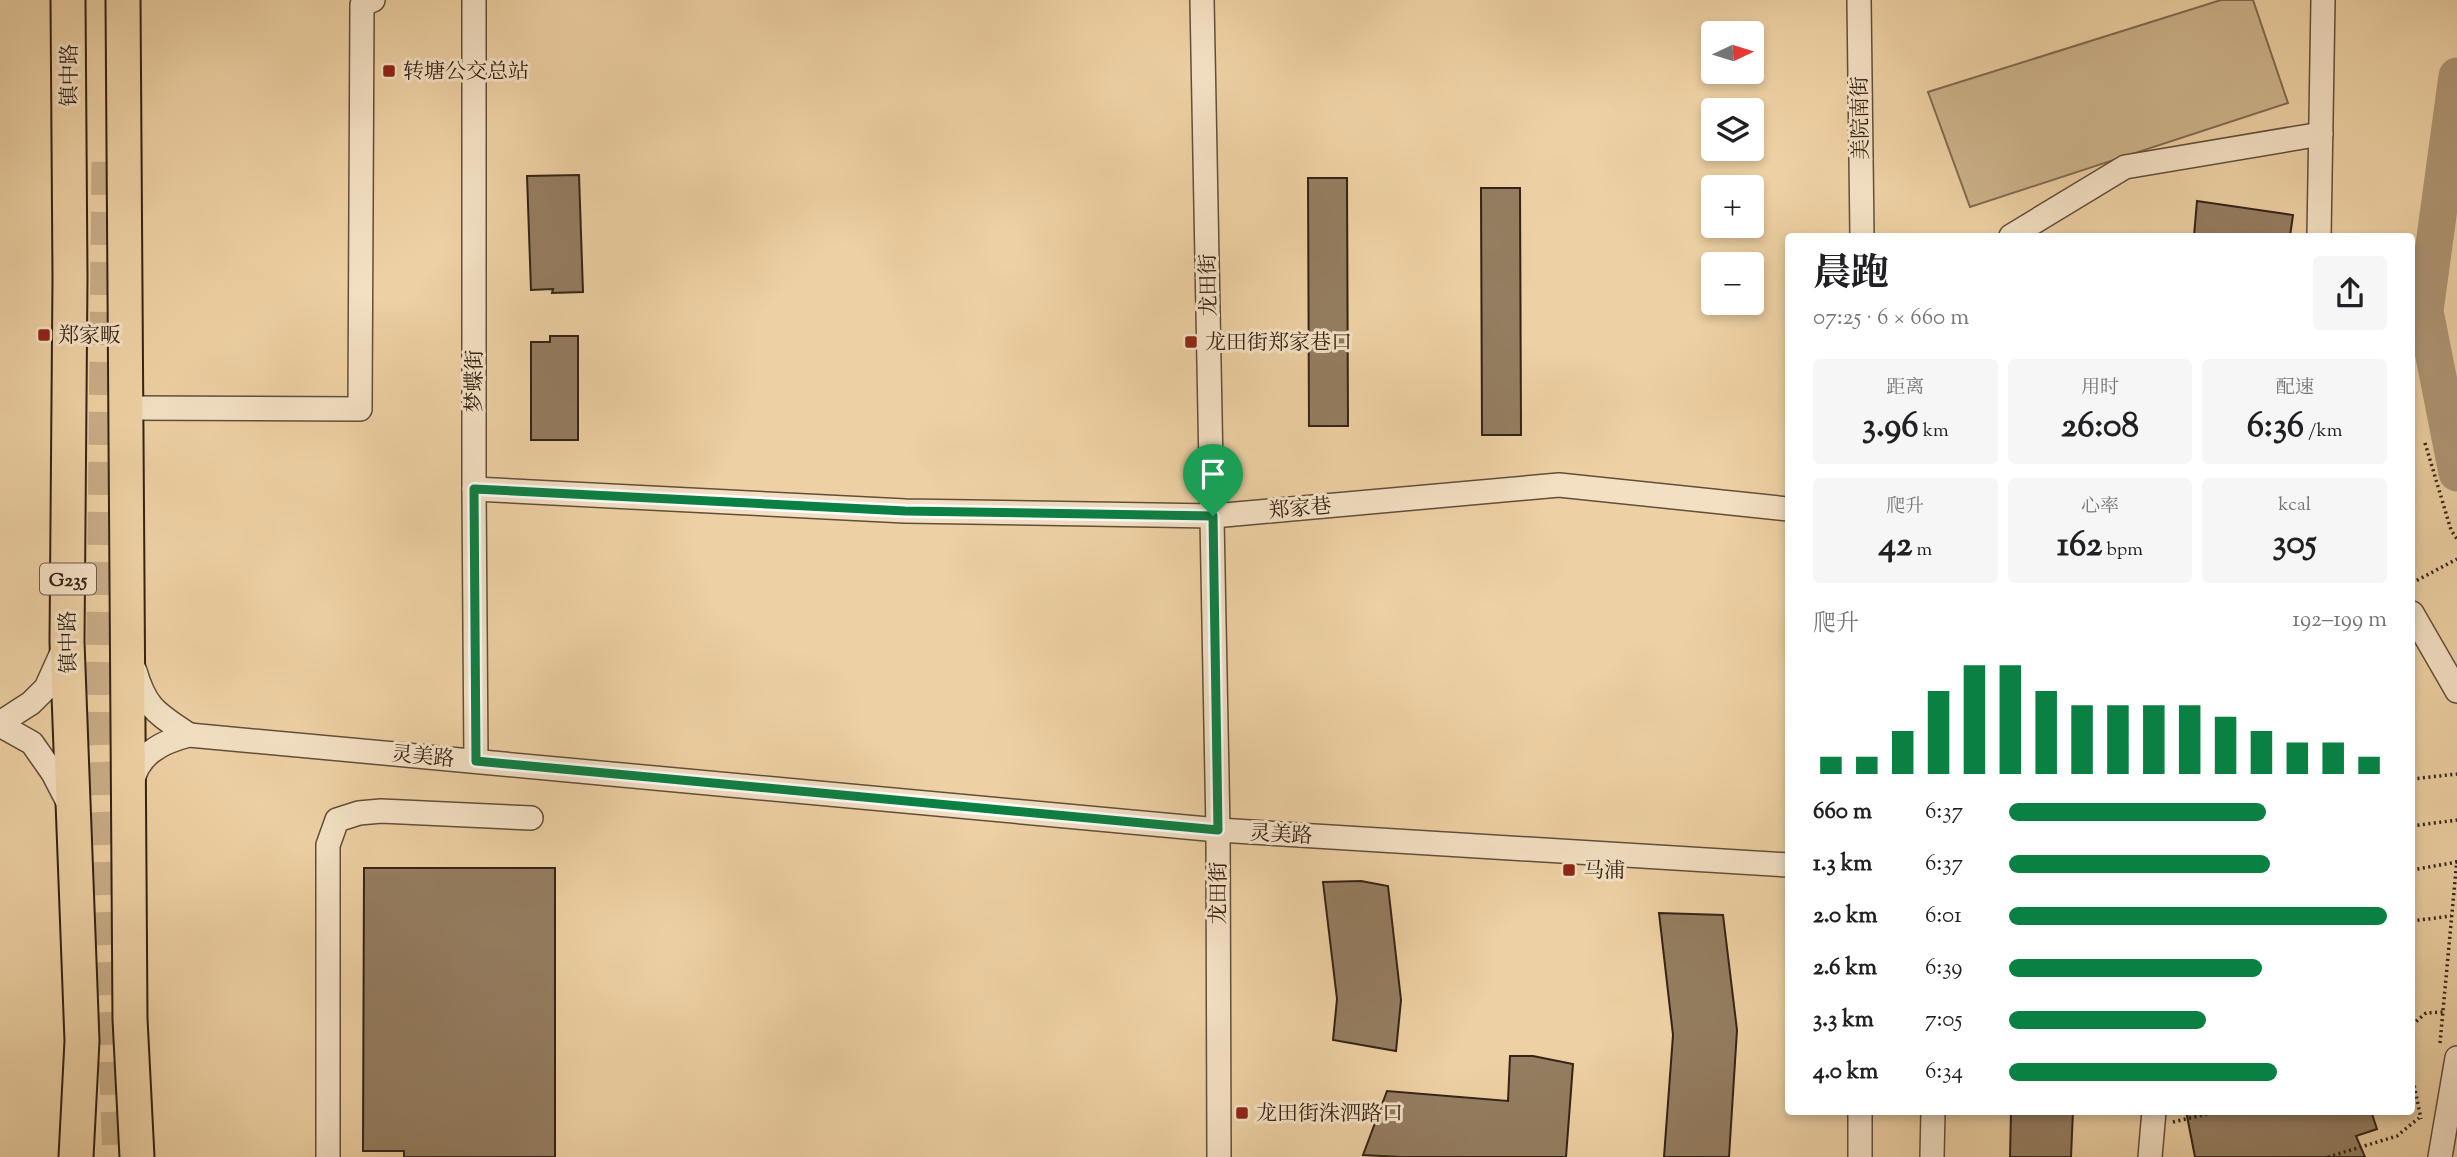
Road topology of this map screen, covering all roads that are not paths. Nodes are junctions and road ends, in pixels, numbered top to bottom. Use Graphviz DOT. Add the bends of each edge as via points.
graph roads {
  1 [pos="68,0"];
  2 [pos="123,0"];
  3 [pos="373,0"];
  4 [pos="474,0"];
  5 [pos="1202,0"];
  6 [pos="1858,0"];
  7 [pos="2323,0"];
  8 [pos="2321,134"];
  9 [pos="1862,233"];
  10 [pos="2016,233"];
  11 [pos="2319,233"];
  12 [pos="126,408"];
  13 [pos="474,489"];
  14 [pos="1785,509"];
  15 [pos="1213,516"];
  16 [pos="2415,618"];
  17 [pos="67,642"];
  18 [pos="130,653"];
  19 [pos="2457,691"];
  20 [pos="0,724"];
  21 [pos="189,735"];
  22 [pos="476,761"];
  23 [pos="128,809"];
  24 [pos="73,812"];
  25 [pos="531,818"];
  26 [pos="1218,830"];
  27 [pos="1785,865"];
  28 [pos="2448,1054"];
  29 [pos="1860,1115"];
  30 [pos="1933,1115"];
  31 [pos="2154,1119"];
  32 [pos="76,1157"];
  33 [pos="137,1157"];
  34 [pos="328,1157"];
  35 [pos="1219,1157"];
  36 [pos="1860,1157"];
  37 [pos="1932,1157"];
  38 [pos="2150,1157"];
  39 [pos="2440,1157"];
  1 -- 17 [label="highway, 镇中路 / G235"];
  2 -- 12 [label="highway"];
  3 -- 12 [label="street" via="362,5 360,409"];
  4 -- 13 [label="street, 梦蝶街"];
  5 -- 15 [label="street, 龙田街"];
  6 -- 9 [label="street, 美院南街"];
  7 -- 8 [label="street"];
  8 -- 10 [label="street" via="2124,167"];
  8 -- 11 [label="street"];
  12 -- 18 [label="highway"];
  13 -- 15 [label="street, 郑家巷" via="905,511"];
  13 -- 22 [label="street, 梦蝶街"];
  14 -- 15 [label="street, 郑家巷" via="1559,485"];
  15 -- 26 [label="street, 龙田街"];
  16 -- 19 [label="street"];
  17 -- 20 [label="street" via="46,688"];
  17 -- 24 [label="highway, 镇中路 / G235"];
  18 -- 21 [label="street, 灵美路" via="142,695 158,714"];
  18 -- 23 [label="highway"];
  20 -- 24 [label="street" via="32,743"];
  21 -- 22 [label="street, 灵美路"];
  21 -- 23 [label="street, 灵美路" via="152,749 134,770"];
  22 -- 26 [label="street, 灵美路"];
  23 -- 33 [label="highway"];
  24 -- 32 [label="highway, 镇中路 / G235" via="82,1041"];
  25 -- 34 [label="street" via="381,811 337,820 328,845"];
  26 -- 27 [label="street, 灵美路"];
  26 -- 35 [label="street, 龙田街"];
  28 -- 39 [label="street"];
  29 -- 36 [label="street"];
  30 -- 37 [label="street"];
  31 -- 38 [label="street"];
}
